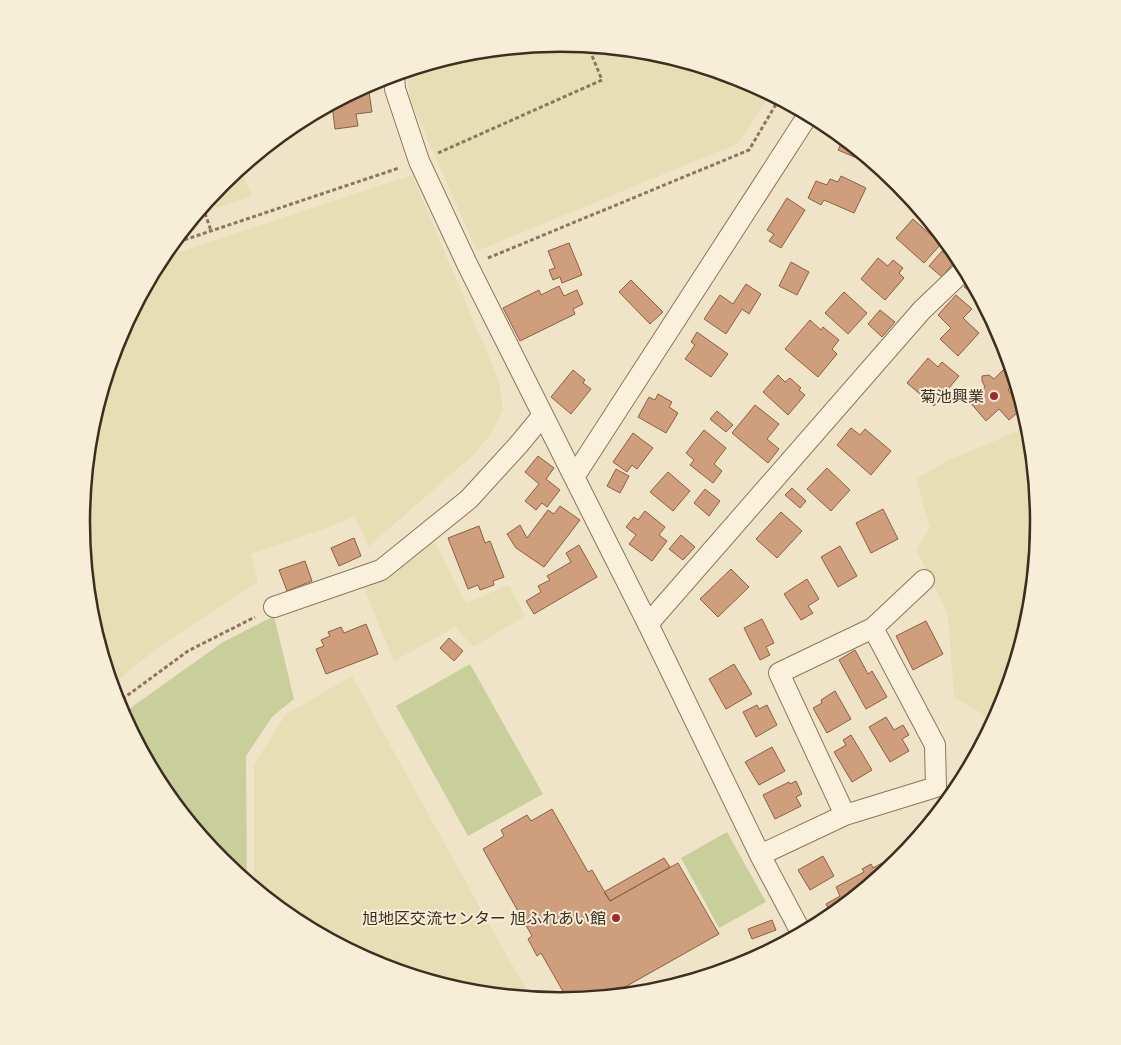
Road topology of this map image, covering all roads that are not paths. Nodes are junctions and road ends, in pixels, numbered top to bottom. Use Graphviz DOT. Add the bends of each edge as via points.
graph roads {
  1 [pos="395,83"];
  2 [pos="804,121"];
  3 [pos="959,274"];
  4 [pos="543,415"];
  5 [pos="574,477"];
  6 [pos="924,580"];
  7 [pos="274,607"];
  8 [pos="648,624"];
  9 [pos="873,628"];
  10 [pos="845,815"];
  11 [pos="760,855"];
  12 [pos="799,928"];
  1 -- 4 [label="street" via="419,161"];
  2 -- 5 [label="street"];
  3 -- 8 [label="street" via="922,310"];
  4 -- 5 [label="street"];
  4 -- 7 [label="street" via="470,499 380,570"];
  5 -- 8 [label="street"];
  6 -- 9 [label="street"];
  8 -- 11 [label="street"];
  9 -- 10 [label="street" via="778,673"];
  9 -- 10 [label="street" via="935,745 936,787"];
  10 -- 11 [label="street"];
  11 -- 12 [label="street"];
}
